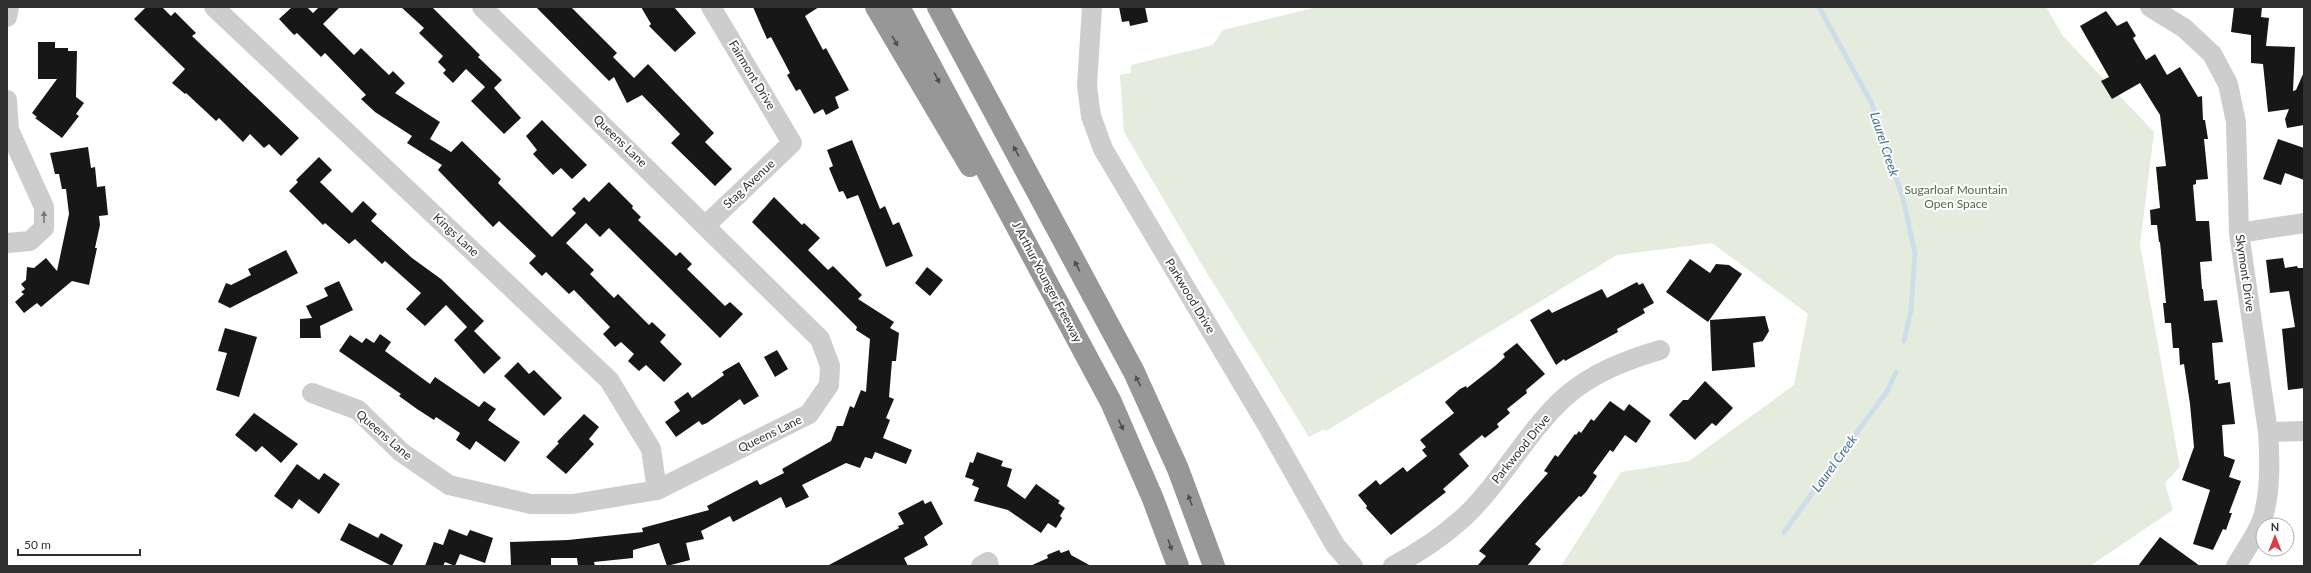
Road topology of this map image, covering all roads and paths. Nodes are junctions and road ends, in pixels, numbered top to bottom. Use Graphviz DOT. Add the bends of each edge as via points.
graph roads {
  1 [pos="9,7"];
  2 [pos="214,7"];
  3 [pos="482,7"];
  4 [pos="711,7"];
  5 [pos="876,7"];
  6 [pos="899,7"];
  7 [pos="938,7"];
  8 [pos="944,7"];
  9 [pos="1092,7"];
  10 [pos="2150,7"];
  11 [pos="7,17"];
  12 [pos="966,59"];
  13 [pos="7,100"];
  14 [pos="792,143"];
  15 [pos="2304,223"];
  16 [pos="706,225"];
  17 [pos="2239,233"];
  18 [pos="7,243"];
  19 [pos="1078,340"];
  20 [pos="1660,350"];
  21 [pos="312,393"];
  22 [pos="2304,431"];
  23 [pos="2268,432"];
  24 [pos="657,490"];
  25 [pos="1204,536"];
  26 [pos="981,566"];
  27 [pos="989,566"];
  28 [pos="1178,566"];
  29 [pos="1214,566"];
  30 [pos="1217,566"];
  31 [pos="1353,566"];
  32 [pos="1393,566"];
  33 [pos="2236,566"];
  1 -- 11 [label="street"];
  2 -- 24 [label="street, Kings Lane" via="609,380 651,449"];
  3 -- 16 [label="street, Queens Lane"];
  4 -- 14 [label="street, Fairmont Drive"];
  5 -- 19 [label="highway, one-way" via="951,136"];
  6 -- 19 [label="highway, J Arthur Younger Freeway, one-way"];
  7 -- 12 [label="highway"];
  8 -- 12 [label="highway"];
  9 -- 31 [label="street, Parkwood Drive" via="1088,86 1091,116 1103,149 1335,545"];
  10 -- 17 [label="street, Skymont Drive" via="2184,28 2212,54 2228,84 2236,122"];
  25 -- 12 [label="highway, one-way" via="1178,469 1137,379"];
  18 -- 13 [label="street, one-way" via="30,241 44,228 44,207 9,130"];
  14 -- 16 [label="street, Stag Avenue"];
  15 -- 17 [label="street"];
  16 -- 24 [label="street, Queens Lane" via="820,339 830,366 829,385 809,414"];
  17 -- 23 [label="street, Skymont Drive"];
  19 -- 28 [label="highway, J Arthur Younger Freeway, one-way" via="1111,402 1140,467"];
  20 -- 32 [label="street, Parkwood Drive" via="1608,368 1566,396 1536,428 1464,517 1420,552"];
  21 -- 24 [label="street, Queens Lane" via="358,410 401,452 449,484 531,504 573,504"];
  22 -- 23 [label="street"];
  23 -- 33 [label="street, Skymont Drive" via="2268,491 2262,521"];
  25 -- 29 [label="highway"];
  25 -- 30 [label="highway"];
  26 -- 27 [label="street" via="988,562"];
}
